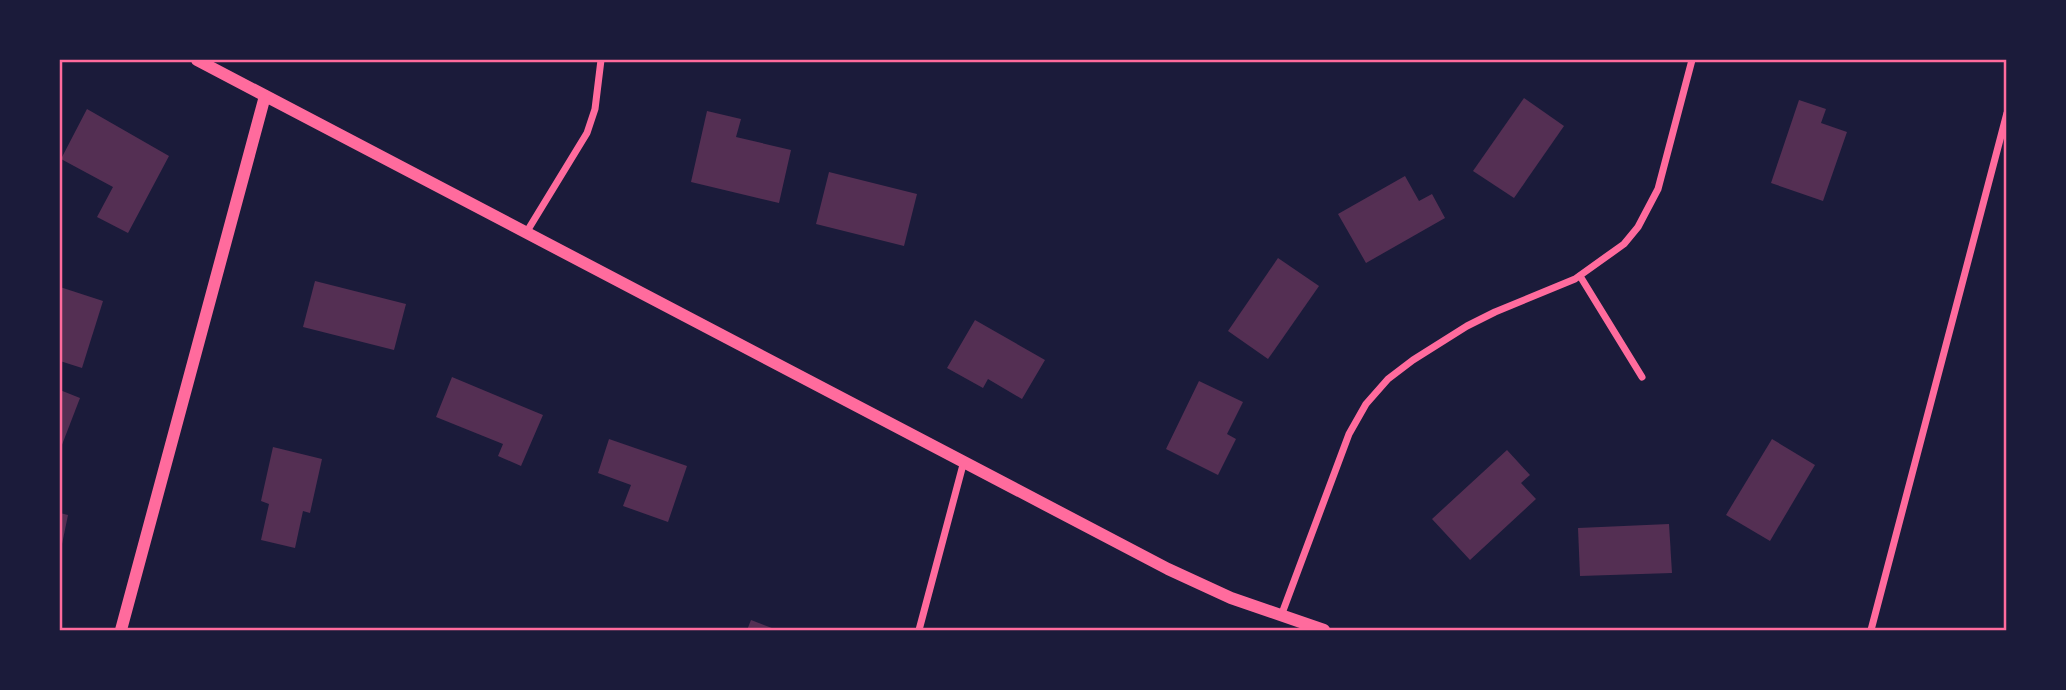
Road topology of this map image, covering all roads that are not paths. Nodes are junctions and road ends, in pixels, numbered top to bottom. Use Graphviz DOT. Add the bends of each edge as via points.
graph roads {
  1 [pos="197,60"];
  2 [pos="601,60"];
  3 [pos="1692,60"];
  4 [pos="265,96"];
  5 [pos="2007,113"];
  6 [pos="526,233"];
  7 [pos="1580,276"];
  8 [pos="1643,377"];
  9 [pos="965,460"];
  10 [pos="1280,616"];
  11 [pos="121,631"];
  12 [pos="919,631"];
  13 [pos="1324,631"];
  14 [pos="1871,631"];
  1 -- 4 [label="street"];
  2 -- 6 [label="street" via="595,110 587,133"];
  3 -- 7 [label="street" via="1665,169 1649,209 1624,244"];
  4 -- 6 [label="street"];
  4 -- 11 [label="street"];
  5 -- 14 [label="street"];
  6 -- 9 [label="street"];
  7 -- 8 [label="street"];
  7 -- 10 [label="street" via="1467,327 1388,379 1349,434"];
  9 -- 10 [label="street" via="1168,569"];
  9 -- 12 [label="street"];
  10 -- 13 [label="street"];
}
